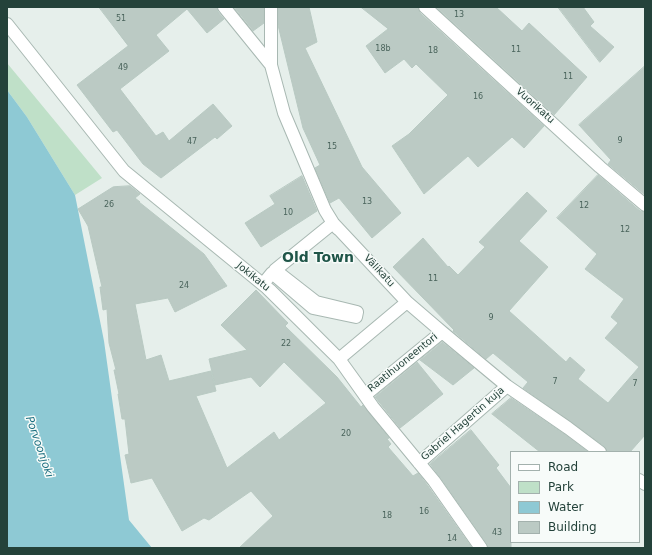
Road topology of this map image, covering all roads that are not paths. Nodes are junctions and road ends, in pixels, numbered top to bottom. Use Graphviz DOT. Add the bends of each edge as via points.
graph roads {
  1 [pos="224,7"];
  2 [pos="271,7"];
  3 [pos="425,7"];
  4 [pos="7,24"];
  5 [pos="271,65"];
  6 [pos="645,205"];
  7 [pos="333,223"];
  8 [pos="263,284"];
  9 [pos="408,302"];
  10 [pos="442,332"];
  11 [pos="338,359"];
  12 [pos="507,386"];
  13 [pos="364,395"];
  14 [pos="599,451"];
  15 [pos="419,463"];
  16 [pos="480,548"];
  1 -- 5 [label="street, Välikatu"];
  2 -- 5 [label="street"];
  3 -- 6 [label="street, Vuorikatu"];
  4 -- 8 [label="street, Jokikatu" via="124,171"];
  5 -- 7 [label="street, Välikatu" via="284,113 325,210"];
  7 -- 8 [label="street" via="275,270 316,302 356,312 356,318 313,308 272,273"];
  7 -- 9 [label="street, Välikatu"];
  8 -- 11 [label="street, Raatihuoneentori"];
  9 -- 10 [label="street, Raatihuoneentori"];
  9 -- 11 [label="street"];
  10 -- 12 [label="street"];
  10 -- 13 [label="street, Raatihuoneentori"];
  11 -- 13 [label="street, Raatihuoneentori"];
  12 -- 14 [label="street"];
  12 -- 15 [label="street, Gabriel Hagertin kuja"];
  13 -- 15 [label="street"];
  15 -- 16 [label="street"];
}
